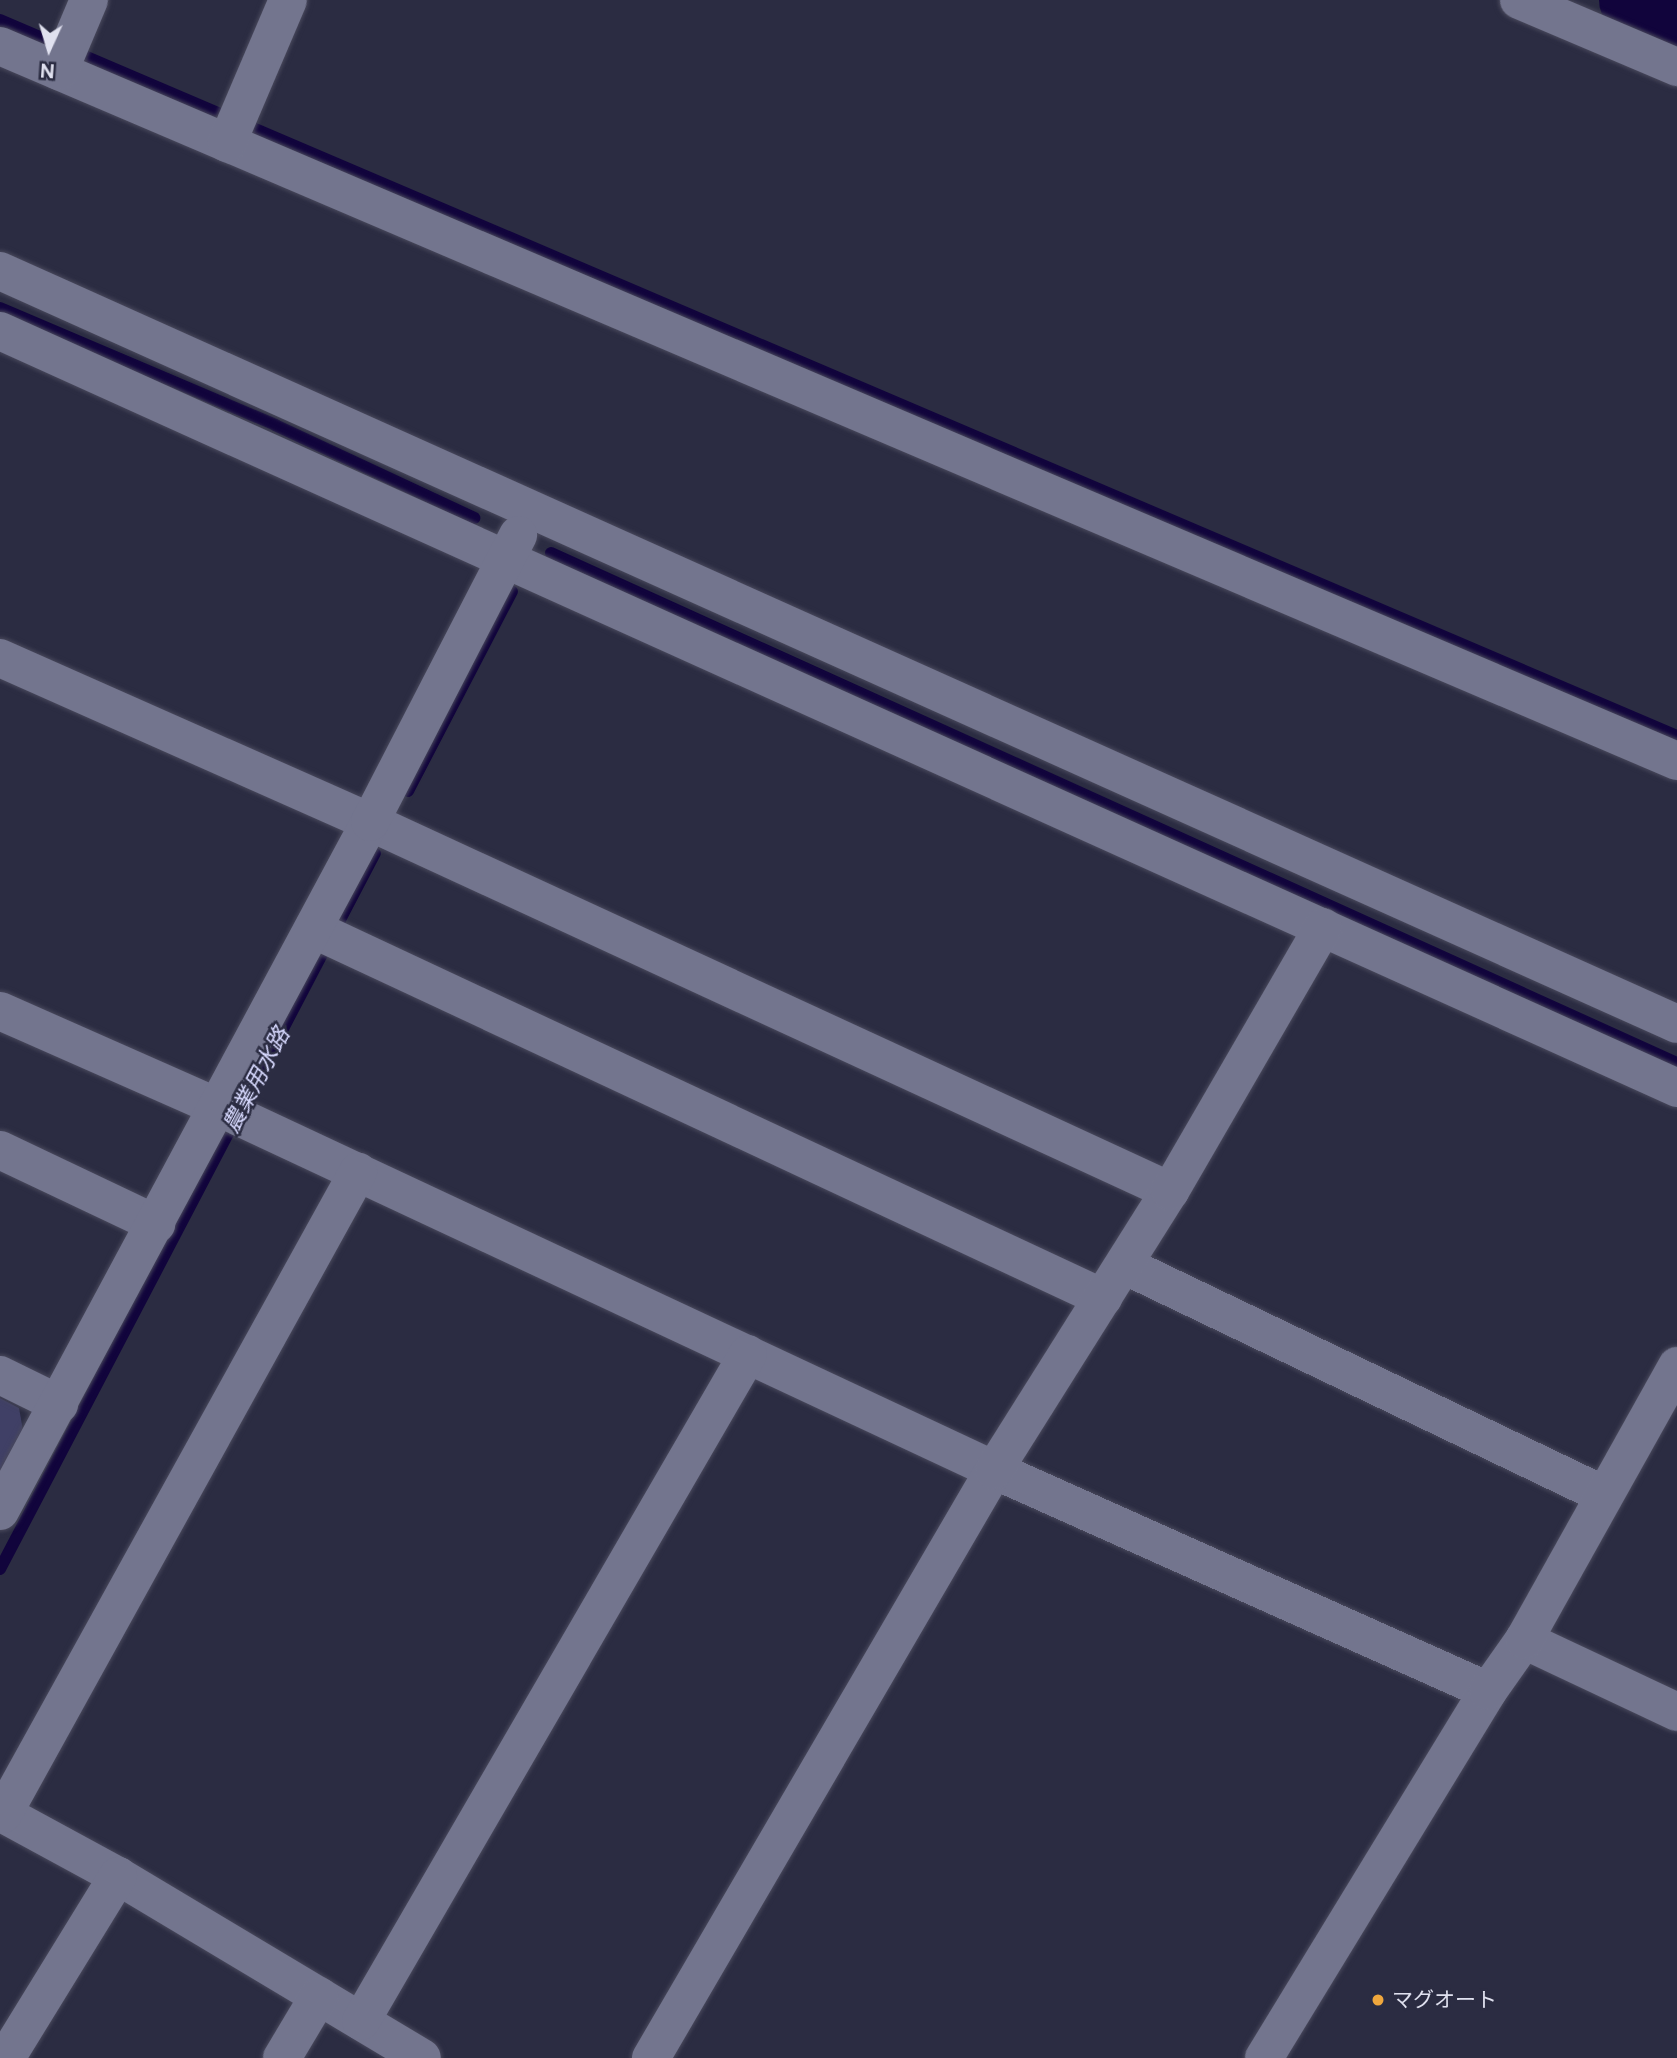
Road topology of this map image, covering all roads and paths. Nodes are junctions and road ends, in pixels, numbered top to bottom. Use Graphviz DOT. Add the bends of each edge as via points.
graph roads {
  1 [pos="89,0"];
  2 [pos="288,0"];
  3 [pos="1519,0"];
  4 [pos="0,46"];
  5 [pos="65,57"];
  6 [pos="1677,67"];
  7 [pos="234,128"];
  8 [pos="0,271"];
  9 [pos="0,331"];
  10 [pos="530,511"];
  11 [pos="507,558"];
  12 [pos="0,658"];
  13 [pos="1677,761"];
  14 [pos="382,828"];
  15 [pos="1323,927"];
  16 [pos="325,934"];
  17 [pos="0,1011"];
  18 [pos="1677,1024"];
  19 [pos="1677,1088"];
  20 [pos="231,1113"];
  21 [pos="0,1150"];
  22 [pos="358,1172"];
  23 [pos="1170,1191"];
  24 [pos="156,1224"];
  25 [pos="1124,1265"];
  26 [pos="1103,1298"];
  27 [pos="748,1354"];
  28 [pos="1677,1366"];
  29 [pos="0,1375"];
  30 [pos="59,1404"];
  31 [pos="994,1470"];
  32 [pos="1604,1495"];
  33 [pos="0,1511"];
  34 [pos="1524,1640"];
  35 [pos="1488,1691"];
  36 [pos="1677,1712"];
  37 [pos="2,1813"];
  38 [pos="118,1876"];
  39 [pos="318,1996"];
  40 [pos="361,2021"];
  41 [pos="6,2058"];
  42 [pos="282,2058"];
  43 [pos="422,2058"];
  44 [pos="651,2058"];
  45 [pos="1264,2058"];
  1 -- 5 [label="street"];
  2 -- 7 [label="street"];
  3 -- 6 [label="street"];
  4 -- 5 [label="street"];
  5 -- 7 [label="street"];
  7 -- 13 [label="street"];
  8 -- 10 [label="street"];
  9 -- 11 [label="street"];
  10 -- 11 [label="street"];
  10 -- 18 [label="street"];
  11 -- 14 [label="street"];
  11 -- 15 [label="street"];
  12 -- 14 [label="street"];
  14 -- 16 [label="street"];
  14 -- 23 [label="street"];
  15 -- 19 [label="street"];
  15 -- 23 [label="street"];
  16 -- 20 [label="street"];
  16 -- 26 [label="street"];
  17 -- 20 [label="street"];
  20 -- 22 [label="street"];
  20 -- 24 [label="street"];
  21 -- 24 [label="street"];
  22 -- 27 [label="street"];
  22 -- 37 [label="street"];
  23 -- 25 [label="street"];
  24 -- 30 [label="street"];
  25 -- 26 [label="street"];
  25 -- 32 [label="street"];
  26 -- 31 [label="street"];
  27 -- 31 [label="street"];
  27 -- 40 [label="street"];
  28 -- 32 [label="street"];
  29 -- 30 [label="street"];
  30 -- 33 [label="street"];
  31 -- 35 [label="street"];
  31 -- 44 [label="street"];
  32 -- 34 [label="street"];
  34 -- 35 [label="street"];
  34 -- 36 [label="street"];
  35 -- 45 [label="street"];
  37 -- 38 [label="street"];
  38 -- 39 [label="street"];
  38 -- 41 [label="street"];
  39 -- 40 [label="street"];
  39 -- 42 [label="street"];
  40 -- 43 [label="street"];
}
